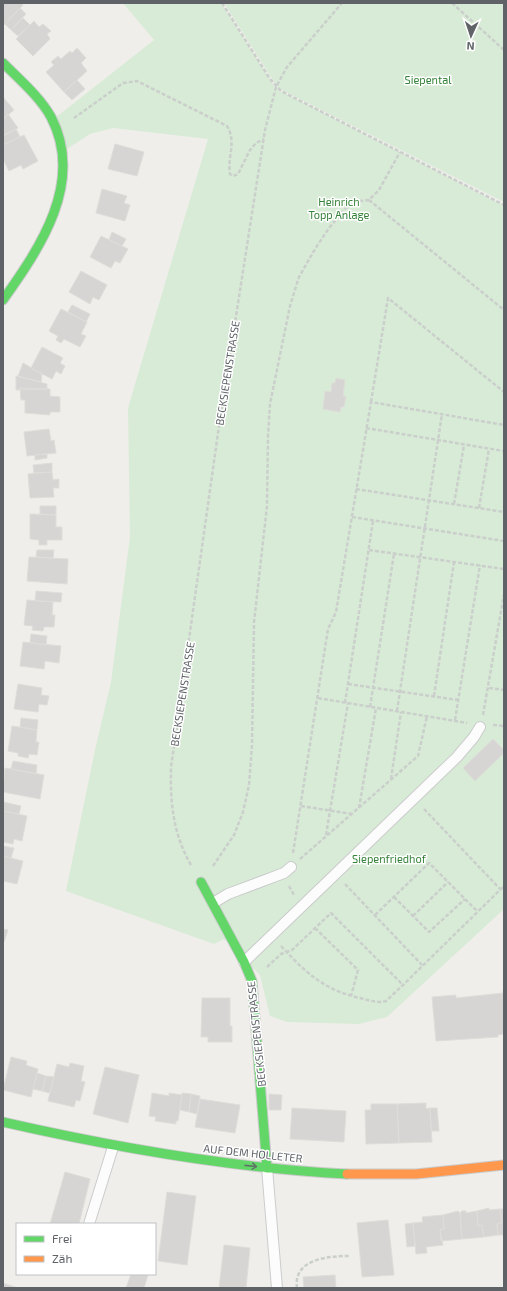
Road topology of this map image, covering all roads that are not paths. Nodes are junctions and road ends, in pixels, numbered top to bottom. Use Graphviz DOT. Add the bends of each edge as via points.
graph roads {
  1 [pos="3,62"];
  2 [pos="3,300"];
  3 [pos="480,727"];
  4 [pos="291,867"];
  5 [pos="201,882"];
  6 [pos="213,904"];
  7 [pos="244,962"];
  8 [pos="3,1122"];
  9 [pos="113,1147"];
  10 [pos="504,1165"];
  11 [pos="267,1168"];
  12 [pos="89,1223"];
  13 [pos="277,1288"];
  1 -- 2 [label="street" via="37,98 51,118 58,135 64,177 51,222"];
  3 -- 7 [label="lane" via="464,750"];
  4 -- 6 [label="lane" via="284,873 228,894"];
  5 -- 6 [label="street, BECKSIEPENSTRASSE"];
  6 -- 7 [label="street, BECKSIEPENSTRASSE"];
  7 -- 11 [label="street, BECKSIEPENSTRASSE" via="252,981"];
  8 -- 9 [label="street, AUF DEM HOLLETER"];
  9 -- 11 [label="street, AUF DEM HOLLETER, one-way"];
  9 -- 12 [label="lane"];
  10 -- 11 [label="street, AUF DEM HOLLETER" via="406,1174 341,1174"];
  11 -- 13 [label="lane, BECKSIEPENSTRASSE"];
}
